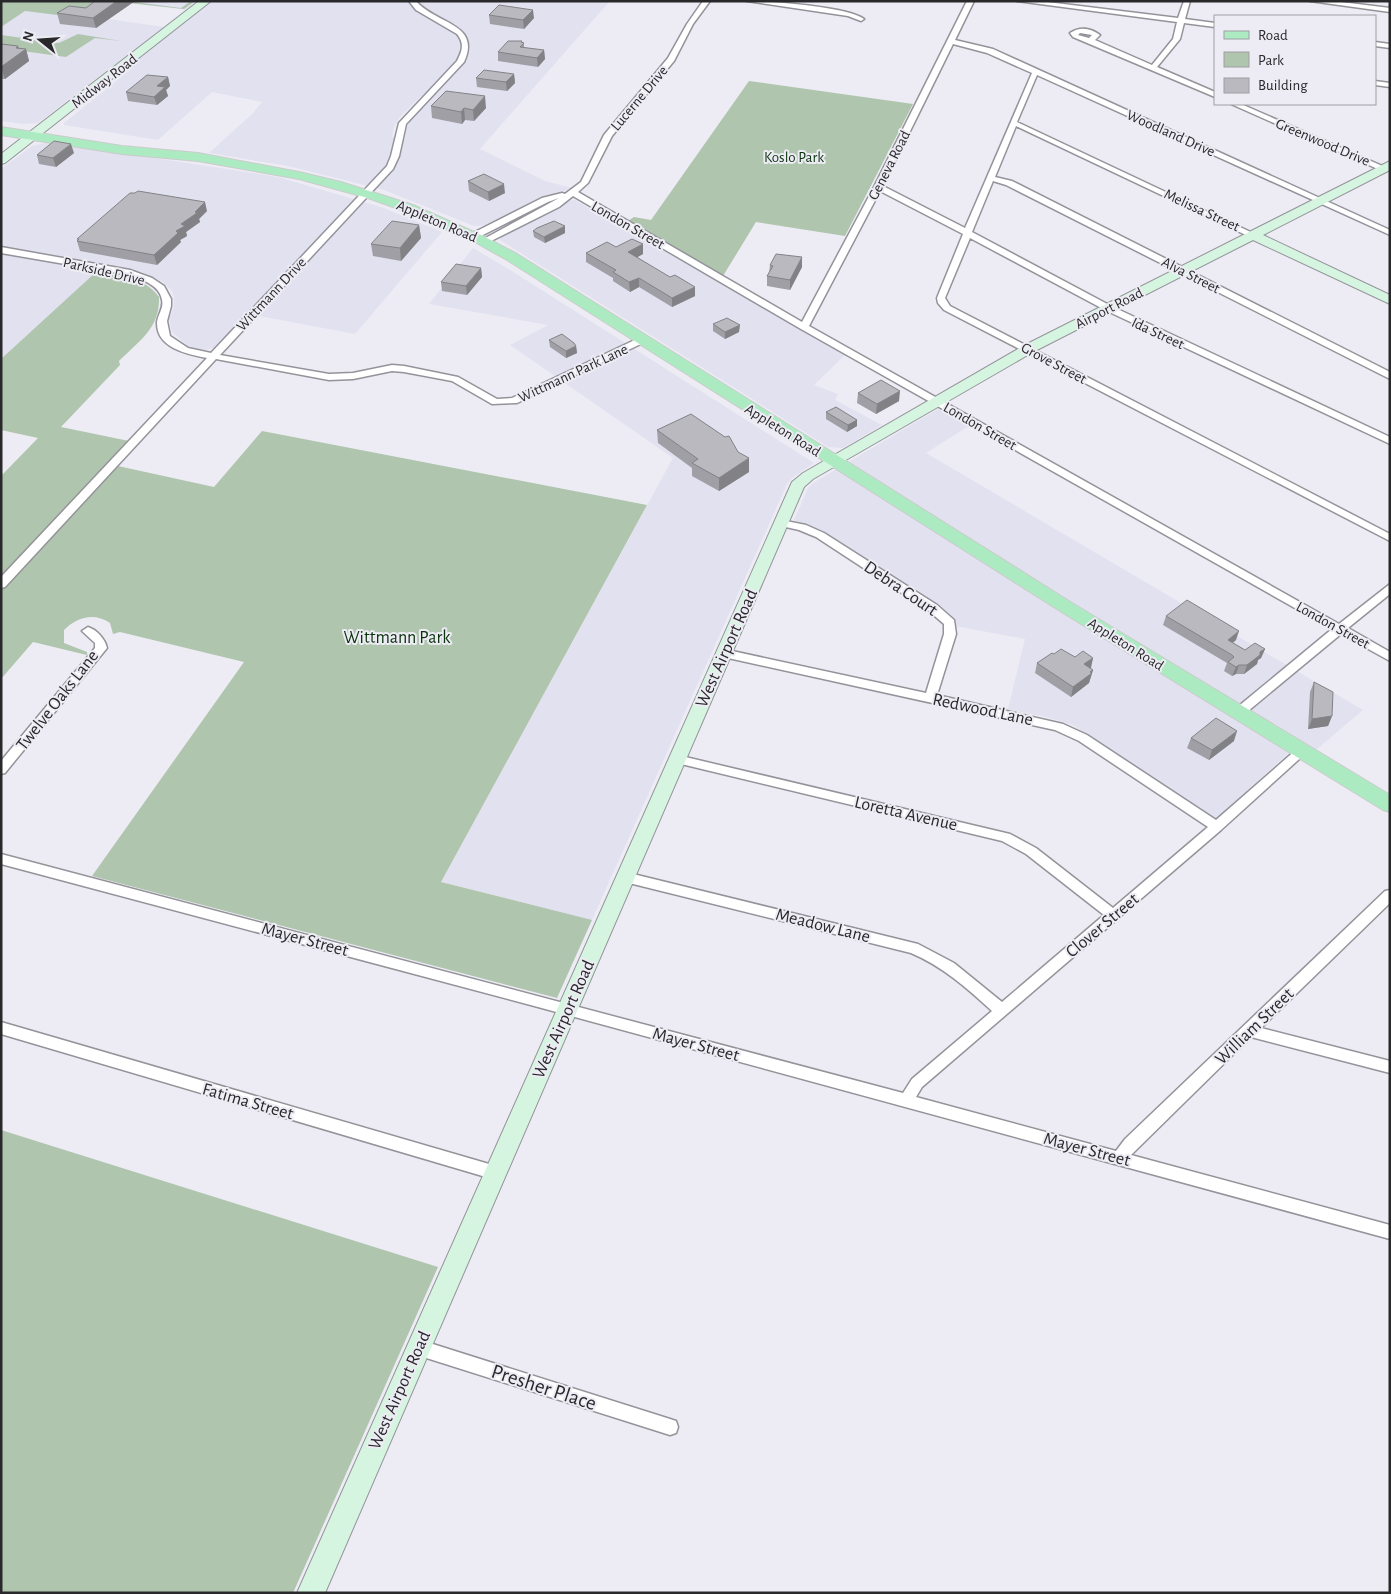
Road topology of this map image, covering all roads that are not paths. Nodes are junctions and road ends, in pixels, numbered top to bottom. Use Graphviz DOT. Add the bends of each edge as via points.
graph roads {
  1 [pos="206,1"];
  2 [pos="412,1"];
  3 [pos="707,1"];
  4 [pos="750,1"];
  5 [pos="971,1"];
  6 [pos="1020,1"];
  7 [pos="1187,1"];
  8 [pos="1313,1"];
  9 [pos="1390,10"];
  10 [pos="861,19"];
  11 [pos="1181,21"];
  12 [pos="1214,25"];
  13 [pos="1090,41"];
  14 [pos="951,42"];
  15 [pos="1376,44"];
  16 [pos="1390,46"];
  17 [pos="1152,68"];
  18 [pos="1036,72"];
  19 [pos="1376,83"];
  20 [pos="1390,85"];
  21 [pos="1213,93"];
  22 [pos="1237,105"];
  23 [pos="1014,123"];
  24 [pos="1,124"];
  25 [pos="1,131"];
  26 [pos="36,133"];
  27 [pos="1,160"];
  28 [pos="1386,166"];
  29 [pos="991,178"];
  30 [pos="878,187"];
  31 [pos="572,192"];
  32 [pos="366,193"];
  33 [pos="1319,200"];
  34 [pos="1390,232"];
  35 [pos="969,233"];
  36 [pos="1253,234"];
  37 [pos="479,239"];
  38 [pos="1,250"];
  39 [pos="1181,270"];
  40 [pos="1390,300"];
  41 [pos="1108,308"];
  42 [pos="804,327"];
  43 [pos="642,340"];
  44 [pos="1028,349"];
  45 [pos="213,357"];
  46 [pos="1390,376"];
  47 [pos="938,402"];
  48 [pos="1388,439"];
  49 [pos="833,462"];
  50 [pos="781,523"];
  51 [pos="1390,538"];
  52 [pos="1,584"];
  53 [pos="1390,588"];
  54 [pos="1340,629"];
  55 [pos="88,631"];
  56 [pos="723,654"];
  57 [pos="1390,658"];
  58 [pos="930,698"];
  59 [pos="1238,713"];
  60 [pos="1301,752"];
  61 [pos="677,759"];
  62 [pos="1,770"];
  63 [pos="1390,805"];
  64 [pos="1217,826"];
  65 [pos="1,859"];
  66 [pos="626,877"];
  67 [pos="1390,895"];
  68 [pos="1113,915"];
  69 [pos="567,1010"];
  70 [pos="1002,1010"];
  71 [pos="1,1028"];
  72 [pos="1249,1031"];
  73 [pos="1390,1067"];
  74 [pos="906,1101"];
  75 [pos="1120,1158"];
  76 [pos="496,1173"];
  77 [pos="1390,1232"];
  78 [pos="417,1347"];
  79 [pos="670,1427"];
  80 [pos="311,1593"];
  1 -- 26 [label="street, Midway Road"];
  2 -- 32 [label="street, Wittmann Drive" via="425,15 457,30 465,40 466,50 460,62 402,122 394,161"];
  3 -- 31 [label="street, Lucerne Drive" via="671,59 608,135 584,183"];
  4 -- 10 [label="street" via="849,14"];
  5 -- 14 [label="street, Geneva Road"];
  6 -- 11 [label="street"];
  7 -- 11 [label="street"];
  8 -- 9 [label="street"];
  11 -- 12 [label="street"];
  11 -- 17 [label="street" via="1176,39"];
  13 -- 17 [label="street"];
  14 -- 18 [label="street, Woodland Drive" via="986,49"];
  14 -- 30 [label="street, Geneva Road"];
  15 -- 16 [label="street"];
  17 -- 21 [label="street"];
  18 -- 23 [label="street, Grove Street"];
  18 -- 33 [label="street, Woodland Drive"];
  19 -- 20 [label="street"];
  22 -- 28 [label="street, Greenwood Drive"];
  23 -- 29 [label="street, Grove Street"];
  23 -- 36 [label="street, Melissa Street"];
  24 -- 26 [label="main road, Appleton Road"];
  25 -- 26 [label="main road, Appleton Road"];
  26 -- 27 [label="street, Midway Road"];
  26 -- 32 [label="main road, Appleton Road" via="122,150 138,149 264,168"];
  28 -- 33 [label="street, Airport Road"];
  29 -- 35 [label="street, Grove Street"];
  29 -- 39 [label="street, Alva Street" via="1009,183"];
  30 -- 35 [label="street, Ida Street"];
  30 -- 42 [label="street, Geneva Road"];
  31 -- 37 [label="street, Lucerne Drive" via="556,205"];
  31 -- 42 [label="street, London Street"];
  32 -- 37 [label="main road, Appleton Road" via="426,214"];
  32 -- 45 [label="street, Wittmann Drive"];
  33 -- 34 [label="street, Woodland Drive"];
  33 -- 36 [label="street, Airport Road"];
  35 -- 41 [label="street, Ida Street"];
  35 -- 44 [label="street, Grove Street" via="941,298 942,303"];
  36 -- 39 [label="street, Airport Road"];
  36 -- 40 [label="street, Melissa Street"];
  37 -- 43 [label="main road, Appleton Road"];
  38 -- 45 [label="street, Parkside Drive" via="146,278 164,294 167,306 161,323 167,339 183,350"];
  39 -- 41 [label="street, Airport Road"];
  39 -- 46 [label="street, Alva Street"];
  41 -- 44 [label="street, Airport Road"];
  41 -- 48 [label="street, Ida Street"];
  42 -- 47 [label="street, London Street"];
  43 -- 45 [label="street, Wittmann Park Lane" via="514,401 501,403 490,400 455,378 404,369 329,377"];
  43 -- 49 [label="main road, Appleton Road"];
  44 -- 47 [label="street, Airport Road"];
  44 -- 51 [label="street, Grove Street"];
  45 -- 52 [label="street, Wittmann Drive"];
  47 -- 49 [label="street, Airport Road"];
  47 -- 54 [label="street, London Street"];
  49 -- 50 [label="street, West Airport Road" via="802,480"];
  49 -- 59 [label="main road, Appleton Road"];
  50 -- 56 [label="street, West Airport Road"];
  50 -- 58 [label="street, Debra Court" via="820,535 946,618 950,623 950,634"];
  53 -- 54 [label="street"];
  54 -- 57 [label="street, London Street"];
  54 -- 59 [label="street"];
  55 -- 62 [label="street, Twelve Oaks Lane" via="100,642 97,654"];
  56 -- 58 [label="street, Redwood Lane"];
  56 -- 61 [label="street, West Airport Road"];
  58 -- 64 [label="street, Redwood Lane" via="1040,721 1071,732"];
  59 -- 60 [label="main road, Appleton Road"];
  60 -- 63 [label="main road, Appleton Road"];
  60 -- 64 [label="street, Clover Street"];
  61 -- 66 [label="street, West Airport Road"];
  61 -- 68 [label="street, Loretta Avenue" via="1005,837 1031,851"];
  64 -- 68 [label="street, Clover Street"];
  65 -- 69 [label="street, Mayer Street"];
  66 -- 69 [label="street, West Airport Road"];
  66 -- 70 [label="street, Meadow Lane" via="913,948 954,969"];
  67 -- 72 [label="street, William Street"];
  68 -- 70 [label="street, Clover Street"];
  69 -- 74 [label="street, Mayer Street"];
  69 -- 76 [label="street, West Airport Road"];
  70 -- 74 [label="street, Clover Street" via="917,1083"];
  71 -- 76 [label="street, Fatima Street"];
  72 -- 73 [label="street"];
  72 -- 75 [label="street, William Street" via="1130,1144"];
  74 -- 75 [label="street, Mayer Street"];
  75 -- 77 [label="street, Mayer Street"];
  76 -- 78 [label="street, West Airport Road"];
  78 -- 79 [label="street, Presher Place"];
  78 -- 80 [label="street, West Airport Road"];
}
